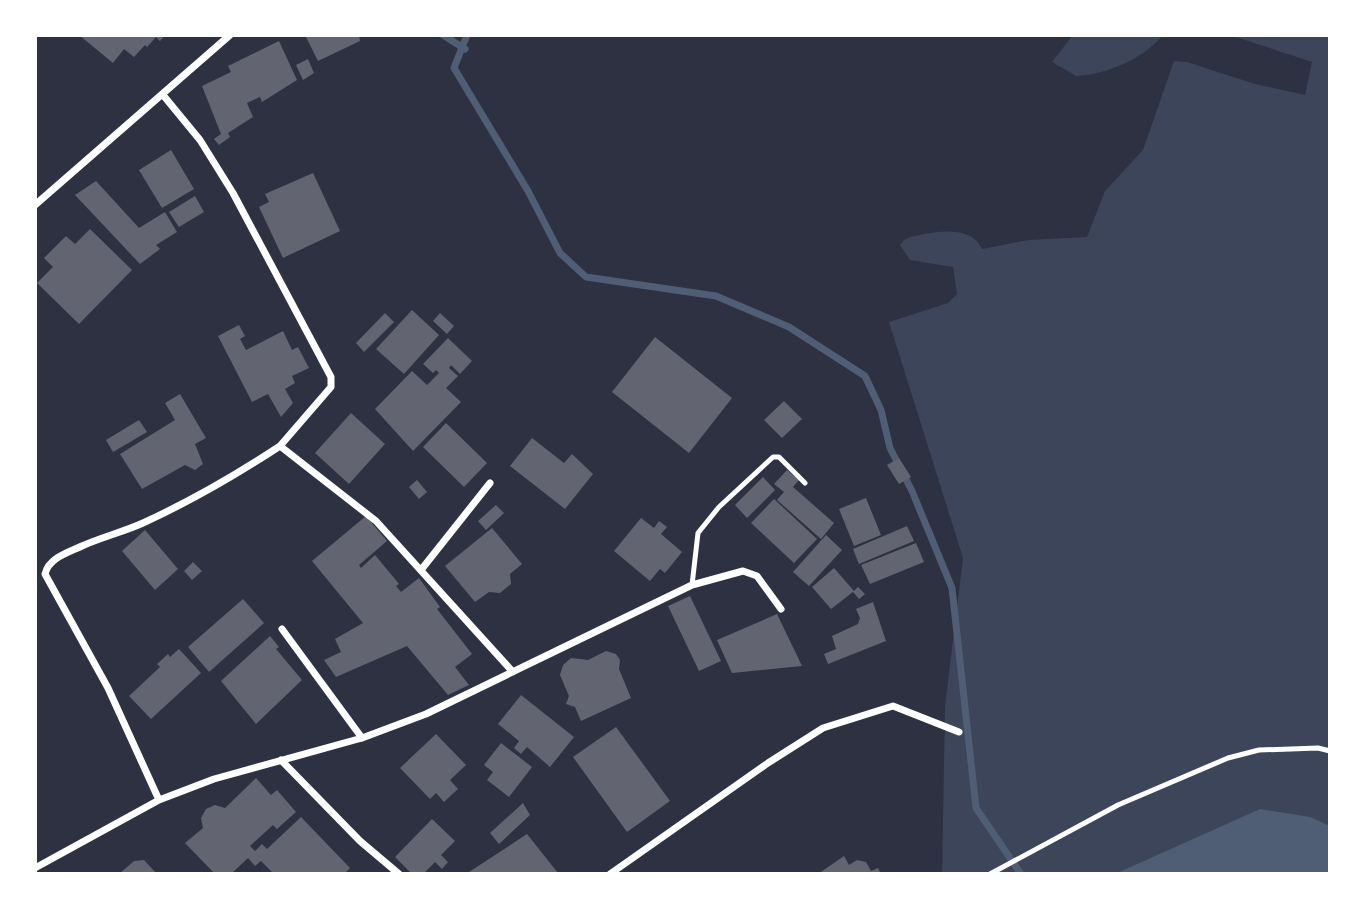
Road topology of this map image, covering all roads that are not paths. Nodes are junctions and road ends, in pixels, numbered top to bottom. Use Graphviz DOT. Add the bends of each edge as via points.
graph roads {
  1 [pos="230,35"];
  2 [pos="163,95"];
  3 [pos="35,205"];
  4 [pos="280,446"];
  5 [pos="490,483"];
  6 [pos="805,483"];
  7 [pos="421,570"];
  8 [pos="692,585"];
  9 [pos="781,609"];
  10 [pos="282,629"];
  11 [pos="513,672"];
  12 [pos="959,732"];
  13 [pos="362,738"];
  14 [pos="1330,751"];
  15 [pos="281,760"];
  16 [pos="159,800"];
  17 [pos="35,868"];
  18 [pos="400,874"];
  19 [pos="610,874"];
  20 [pos="990,874"];
  1 -- 2 [label="street"];
  2 -- 3 [label="street"];
  2 -- 4 [label="street" via="200,140 233,193 331,377 331,387"];
  4 -- 7 [label="street" via="376,521"];
  4 -- 16 [label="street" via="186,502 57,558 47,567 45,575 108,688"];
  5 -- 7 [label="street"];
  6 -- 8 [label="lane" via="779,457 773,457 698,533"];
  7 -- 11 [label="street"];
  8 -- 9 [label="street" via="743,571 757,576"];
  8 -- 11 [label="street"];
  10 -- 13 [label="street"];
  11 -- 13 [label="street" via="426,714"];
  12 -- 19 [label="street" via="893,706 823,729"];
  13 -- 15 [label="street"];
  14 -- 20 [label="lane" via="1259,750 1228,758 1118,806"];
  15 -- 16 [label="street"];
  15 -- 18 [label="street" via="360,841"];
  16 -- 17 [label="street"];
}
